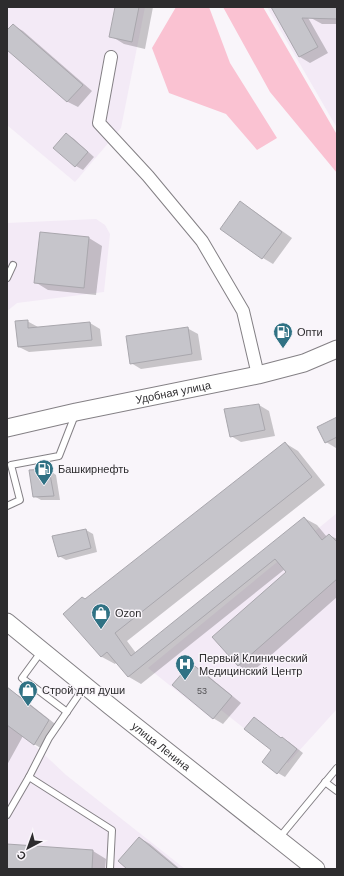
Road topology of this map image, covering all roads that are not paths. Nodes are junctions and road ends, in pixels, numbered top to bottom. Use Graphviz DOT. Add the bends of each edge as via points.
graph roads {
  1 [pos="111,57"];
  2 [pos="13,265"];
  3 [pos="7,278"];
  4 [pos="337,349"];
  5 [pos="258,374"];
  6 [pos="76,412"];
  7 [pos="7,428"];
  8 [pos="9,466"];
  9 [pos="7,506"];
  10 [pos="7,622"];
  11 [pos="42,651"];
  12 [pos="85,686"];
  13 [pos="67,712"];
  14 [pos="337,768"];
  15 [pos="29,777"];
  16 [pos="325,782"];
  17 [pos="337,791"];
  18 [pos="7,815"];
  19 [pos="278,839"];
  20 [pos="110,869"];
  21 [pos="316,869"];
  1 -- 5 [label="street" via="99,123 148,176 202,241 243,311"];
  2 -- 3 [label="lane"];
  4 -- 5 [label="main road, Удобная улица" via="304,363"];
  5 -- 6 [label="main road, Удобная улица"];
  6 -- 7 [label="main road, Удобная улица"];
  6 -- 8 [label="lane" via="59,456"];
  8 -- 9 [label="lane" via="20,500"];
  10 -- 11 [label="main road, улица Ленина"];
  11 -- 12 [label="main road, улица Ленина"];
  11 -- 13 [label="lane" via="22,678"];
  12 -- 13 [label="lane"];
  12 -- 19 [label="main road, улица Ленина"];
  13 -- 15 [label="lane" via="49,738"];
  14 -- 16 [label="lane"];
  15 -- 18 [label="lane"];
  15 -- 20 [label="lane" via="112,830"];
  16 -- 17 [label="lane"];
  16 -- 19 [label="lane"];
  19 -- 21 [label="main road, улица Ленина"];
}
